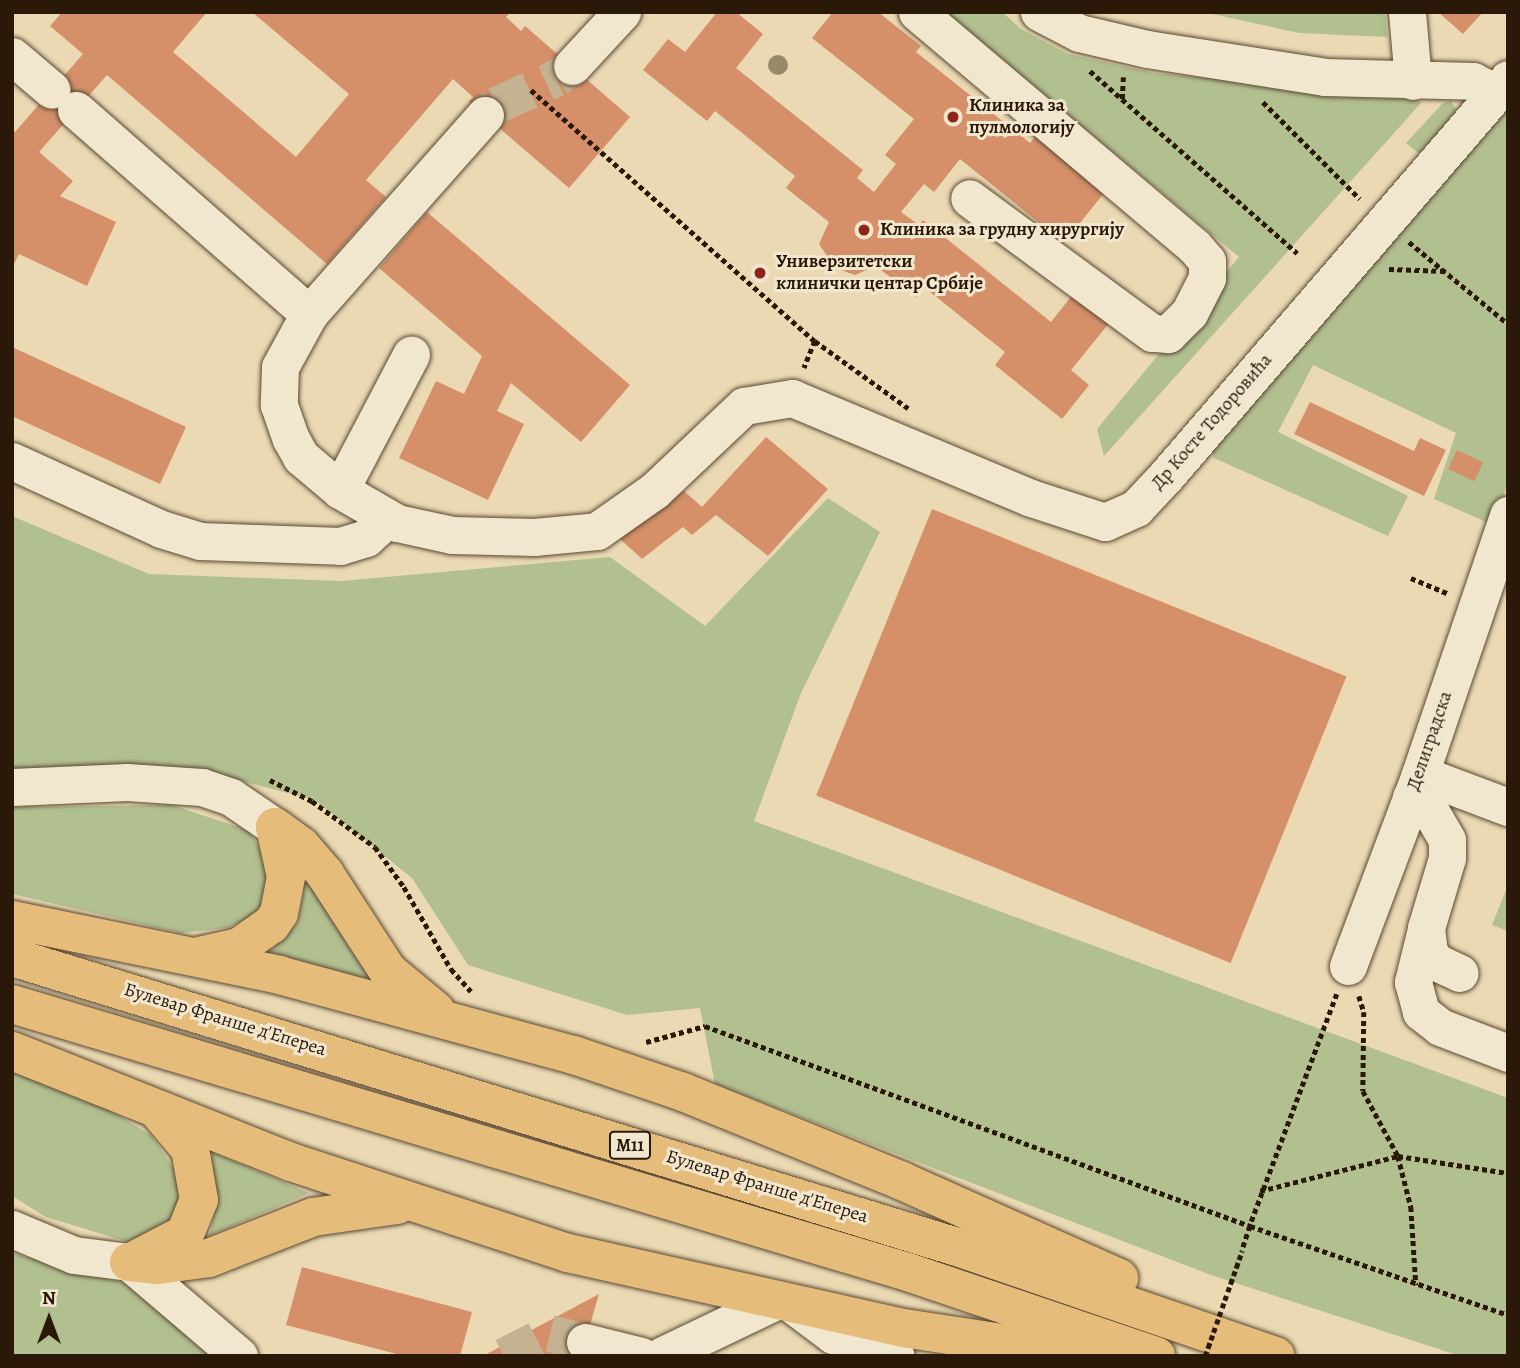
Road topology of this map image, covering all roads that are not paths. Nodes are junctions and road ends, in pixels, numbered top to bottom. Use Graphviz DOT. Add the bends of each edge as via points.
graph roads {
  1 [pos="622,12"];
  2 [pos="917,12"];
  3 [pos="1040,12"];
  4 [pos="1407,12"];
  5 [pos="12,56"];
  6 [pos="572,66"];
  7 [pos="1413,81"];
  8 [pos="1502,86"];
  9 [pos="485,116"];
  10 [pos="969,198"];
  11 [pos="309,314"];
  12 [pos="411,355"];
  13 [pos="12,461"];
  14 [pos="340,490"];
  15 [pos="1508,514"];
  16 [pos="387,519"];
  17 [pos="1415,785"];
  18 [pos="12,787"];
  19 [pos="1508,807"];
  20 [pos="275,827"];
  21 [pos="12,920"];
  22 [pos="1426,929"];
  23 [pos="12,957"];
  24 [pos="194,957"];
  25 [pos="1348,966"];
  26 [pos="1460,973"];
  27 [pos="12,1004"];
  28 [pos="446,1018"];
  29 [pos="12,1051"];
  30 [pos="1508,1053"];
  31 [pos="155,1108"];
  32 [pos="413,1204"];
  33 [pos="12,1230"];
  34 [pos="129,1262"];
  35 [pos="784,1303"];
  36 [pos="833,1335"];
  37 [pos="592,1346"];
  38 [pos="1261,1350"];
  39 [pos="239,1356"];
  40 [pos="642,1356"];
  41 [pos="661,1356"];
  42 [pos="896,1356"];
  43 [pos="1089,1356"];
  44 [pos="1156,1356"];
  1 -- 6 [label="street"];
  2 -- 10 [label="street" via="1194,246 1208,261 1207,278 1189,313 1168,334 1152,333"];
  3 -- 7 [label="street, Др Косте Тодоровића" via="1079,33 1147,49 1325,77"];
  4 -- 7 [label="street"];
  5 -- 11 [label="street"];
  7 -- 8 [label="street, Др Косте Тодоровића"];
  8 -- 16 [label="street, Др Косте Тодоровића" via="1143,500 1105,522 1031,498 792,398 744,406 654,491 597,531 534,537 424,530"];
  9 -- 11 [label="street"];
  11 -- 14 [label="street" via="280,367 279,405 300,457"];
  12 -- 14 [label="street"];
  13 -- 16 [label="street" via="161,529 200,541 340,546 366,538"];
  14 -- 16 [label="street"];
  15 -- 17 [label="street, Делиградска"];
  17 -- 19 [label="street"];
  17 -- 22 [label="street" via="1447,840 1447,858"];
  17 -- 25 [label="street, Делиградска"];
  18 -- 20 [label="street" via="127,782 202,787 231,797"];
  20 -- 24 [label="highway" via="286,877 279,913 271,925 239,947"];
  20 -- 28 [label="highway" via="301,846 325,874 388,971"];
  21 -- 24 [label="highway"];
  22 -- 26 [label="street" via="1429,952 1436,962"];
  22 -- 30 [label="street" via="1413,982 1421,1012 1440,1027"];
  23 -- 38 [label="highway, Булевар Франше д'Епереа / M11" via="954,1246"];
  24 -- 28 [label="highway"];
  27 -- 44 [label="highway, M11" via="911,1273"];
  28 -- 38 [label="highway" via="683,1092 902,1181 1163,1298"];
  29 -- 31 [label="highway"];
  31 -- 32 [label="highway"];
  31 -- 34 [label="highway" via="190,1149 199,1200 185,1234"];
  32 -- 34 [label="highway" via="365,1206 313,1217 198,1260 158,1265"];
  32 -- 35 [label="highway" via="568,1253"];
  33 -- 34 [label="street" via="74,1255"];
  34 -- 39 [label="street"];
  35 -- 36 [label="highway"];
  35 -- 41 [label="street"];
  36 -- 42 [label="street"];
  36 -- 43 [label="highway"];
  37 -- 40 [label="street"];
}
